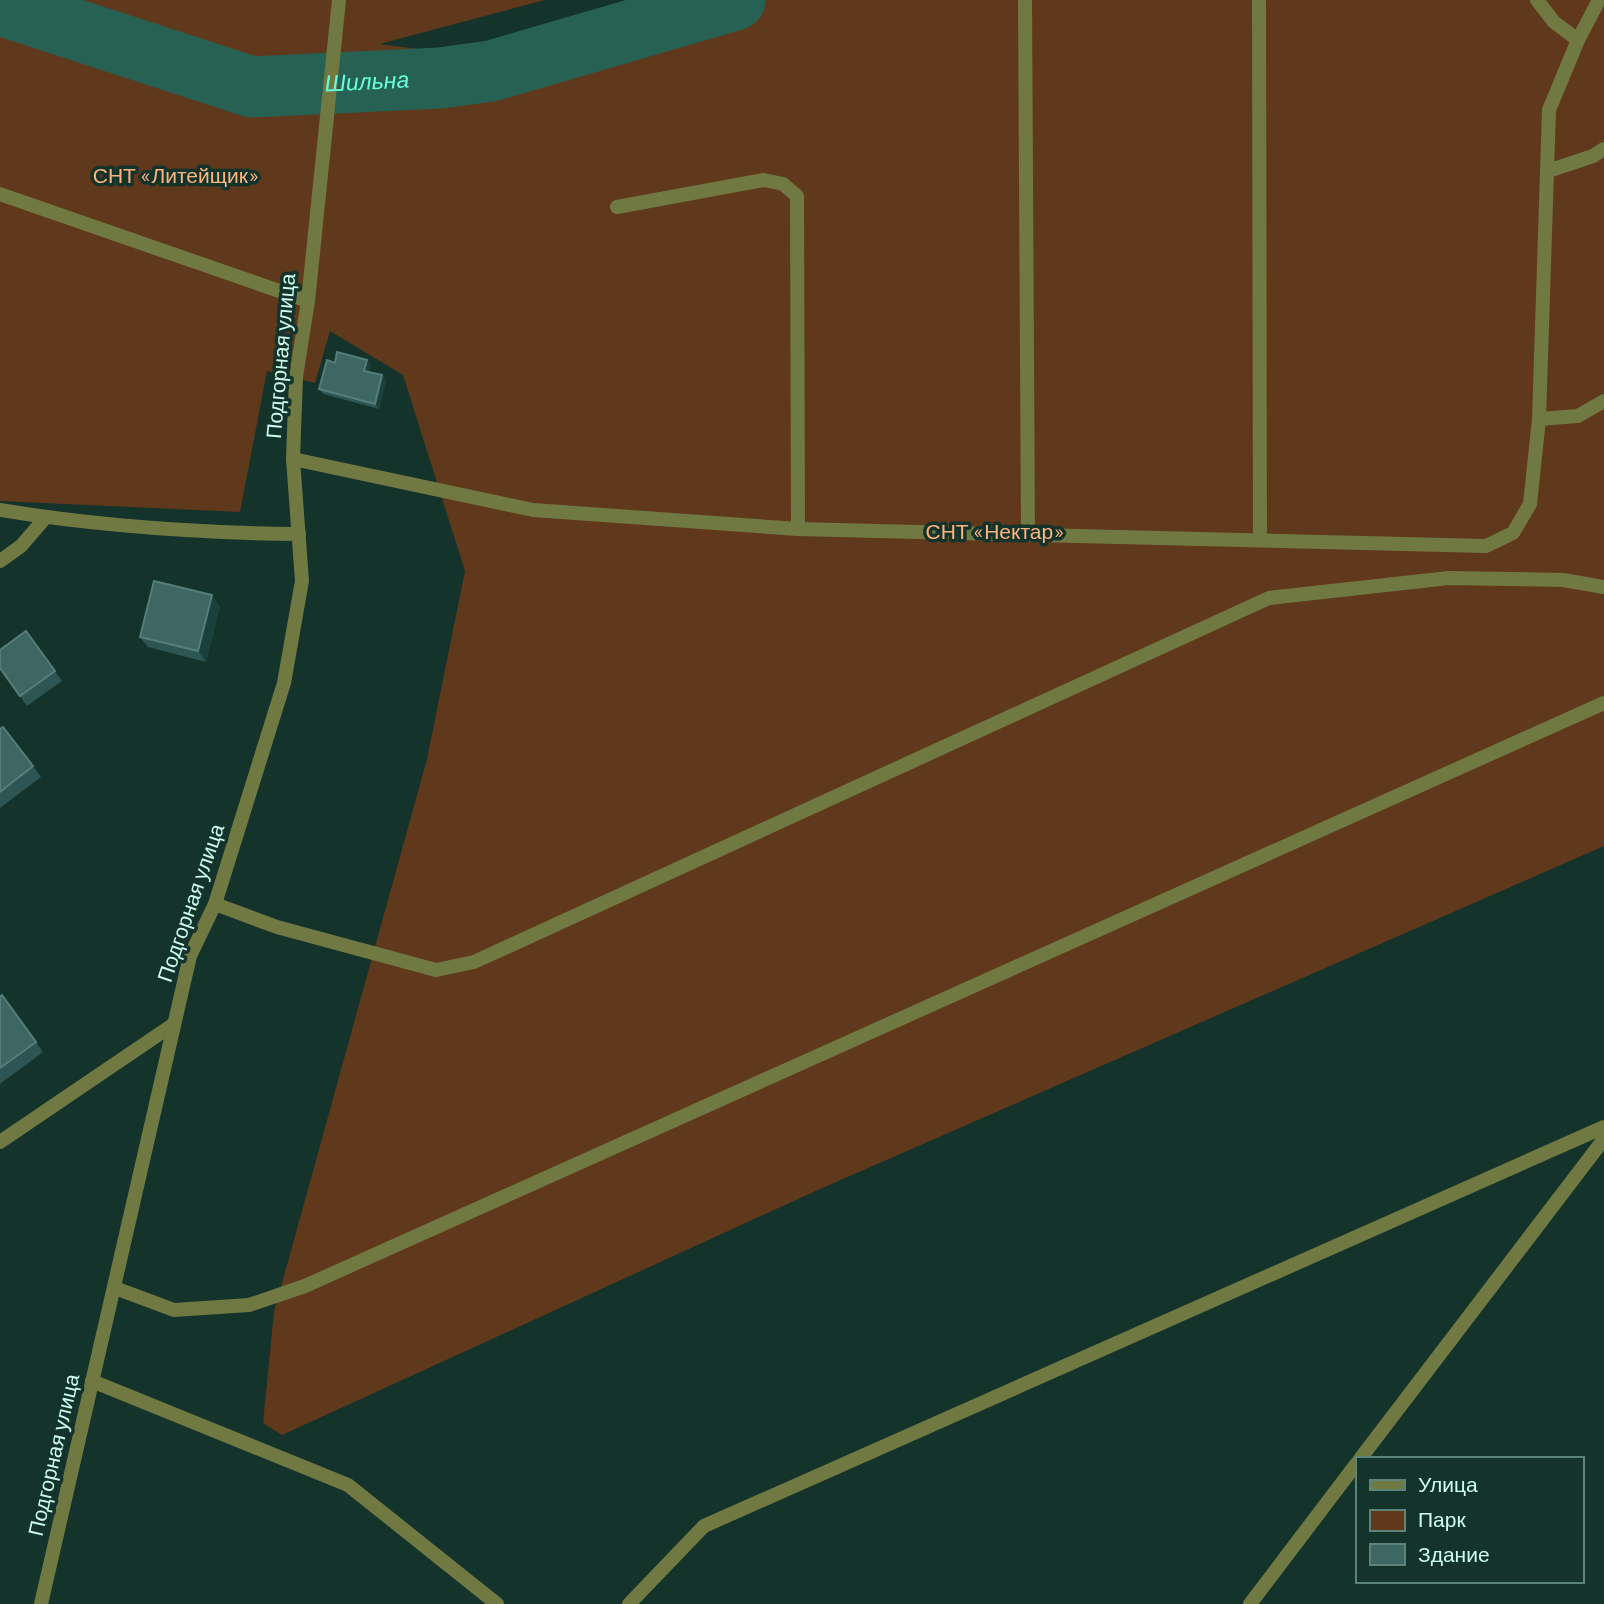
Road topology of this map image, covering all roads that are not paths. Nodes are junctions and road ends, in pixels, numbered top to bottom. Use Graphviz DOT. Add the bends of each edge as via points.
graph roads {
  1 [pos="1025,0"];
  2 [pos="1259,0"];
  3 [pos="1537,0"];
  4 [pos="1600,0"];
  5 [pos="338,4"];
  6 [pos="1578,40"];
  7 [pos="1604,149"];
  8 [pos="1548,171"];
  9 [pos="0,194"];
  10 [pos="617,207"];
  11 [pos="308,301"];
  12 [pos="1604,401"];
  13 [pos="1539,419"];
  14 [pos="293,459"];
  15 [pos="0,510"];
  16 [pos="46,517"];
  17 [pos="798,529"];
  18 [pos="299,534"];
  19 [pos="1028,535"];
  20 [pos="1260,540"];
  21 [pos="0,561"];
  22 [pos="1604,587"];
  23 [pos="1604,703"];
  24 [pos="215,904"];
  25 [pos="174,1024"];
  26 [pos="1604,1127"];
  27 [pos="1604,1139"];
  28 [pos="0,1142"];
  29 [pos="116,1288"];
  30 [pos="92,1381"];
  31 [pos="1362,1457"];
  32 [pos="1356,1465"];
  33 [pos="41,1604"];
  34 [pos="498,1604"];
  35 [pos="629,1604"];
  36 [pos="1250,1604"];
  1 -- 19 [label="street"];
  2 -- 20 [label="street"];
  3 -- 6 [label="street" via="1554,22"];
  4 -- 6 [label="street"];
  5 -- 11 [label="street, Подгорная улица"];
  6 -- 8 [label="street" via="1549,110"];
  7 -- 8 [label="street"];
  8 -- 13 [label="street"];
  9 -- 11 [label="street"];
  10 -- 17 [label="street" via="764,180 783,184 797,196"];
  11 -- 14 [label="street, Подгорная улица" via="296,377"];
  12 -- 13 [label="street" via="1578,416"];
  13 -- 20 [label="street" via="1530,504 1513,533 1486,546"];
  14 -- 17 [label="street" via="533,510"];
  14 -- 18 [label="street, Подгорная улица"];
  15 -- 16 [label="street"];
  16 -- 18 [label="street" via="243,534"];
  16 -- 21 [label="street" via="22,546"];
  17 -- 19 [label="street"];
  18 -- 24 [label="street, Подгорная улица" via="302,581 284,683"];
  19 -- 20 [label="street"];
  22 -- 24 [label="street" via="1563,580 1449,578 1269,598 474,962 436,970 277,927"];
  23 -- 29 [label="street" via="305,1286 249,1305 174,1310"];
  24 -- 25 [label="street, Подгорная улица" via="191,956"];
  25 -- 28 [label="street"];
  25 -- 29 [label="street, Подгорная улица"];
  26 -- 35 [label="street" via="704,1526"];
  27 -- 31 [label="street"];
  29 -- 30 [label="street, Подгорная улица"];
  30 -- 33 [label="street, Подгорная улица"];
  30 -- 34 [label="street" via="348,1485"];
  32 -- 36 [label="street"];
}
